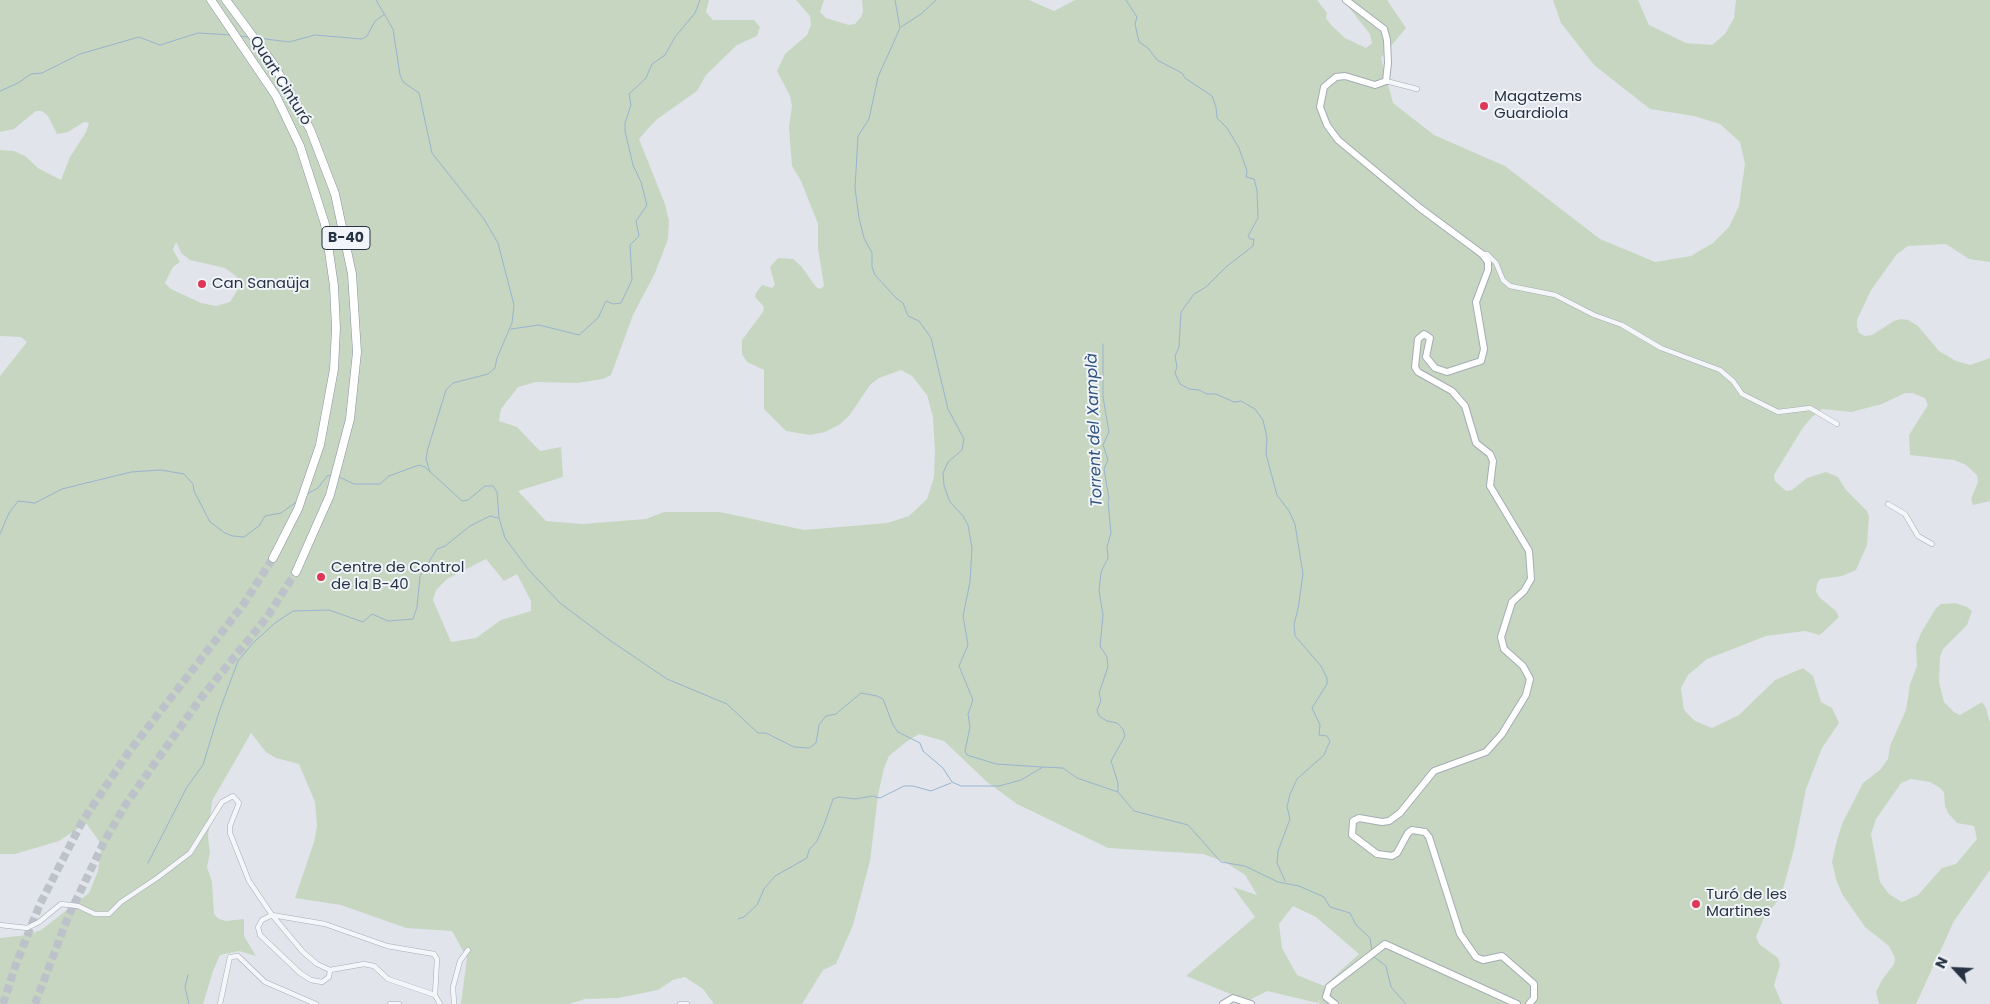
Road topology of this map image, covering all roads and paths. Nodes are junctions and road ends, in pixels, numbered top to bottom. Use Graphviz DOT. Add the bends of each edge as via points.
graph roads {
  1 [pos="1346,0"];
  2 [pos="213,3"];
  3 [pos="228,3"];
  4 [pos="1386,81"];
  5 [pos="1416,89"];
  6 [pos="1482,254"];
  7 [pos="1837,424"];
  8 [pos="1888,504"];
  9 [pos="1932,544"];
  10 [pos="273,558"];
  11 [pos="296,572"];
  12 [pos="272,915"];
  13 [pos="0,925"];
  14 [pos="468,950"];
  15 [pos="330,970"];
  16 [pos="437,1000"];
  17 [pos="220,1004"];
  18 [pos="316,1004"];
  19 [pos="390,1004"];
  20 [pos="399,1004"];
  21 [pos="432,1004"];
  22 [pos="454,1004"];
  23 [pos="680,1004"];
  24 [pos="687,1004"];
  25 [pos="1223,1004"];
  26 [pos="1251,1004"];
  27 [pos="1335,1004"];
  28 [pos="1517,1004"];
  29 [pos="1529,1004"];
  1 -- 4 [label="street" via="1384,29 1388,63"];
  2 -- 10 [label="highway, Quart Cinturó / B-40" via="276,96 300,146 317,195 334,286 335,348 330,399 320,445 304,495"];
  3 -- 11 [label="highway, Quart Cinturó / B-40" via="282,78 310,129 345,231 352,274 357,330 355,378 345,443 325,510"];
  4 -- 5 [label="street"];
  4 -- 6 [label="street" via="1375,85 1345,76 1330,81 1320,96 1326,125 1338,140 1420,208"];
  6 -- 7 [label="street" via="1487,254 1496,263 1503,280 1510,286 1554,295 1622,325 1661,348 1720,370 1742,394 1769,409 1778,412 1810,408"];
  6 -- 29 [label="street" via="1488,262 1488,270 1476,302 1484,349 1481,361 1447,372 1435,368 1426,357 1430,338 1424,334 1418,339 1415,367 1461,400 1476,442 1493,460 1490,486 1529,551 1531,579 1512,602 1501,636 1504,649 1527,671 1530,688 1502,734 1486,752 1434,771 1400,814 1389,821 1359,818 1353,821 1351,828 1352,836 1384,856 1397,853 1412,830 1426,832 1460,934 1476,957 1483,960 1502,956 1534,984 1534,998"];
  8 -- 9 [label="street" via="1905,514 1918,536"];
  12 -- 13 [label="street" via="249,881 232,841 230,826 239,803 233,796 222,802 190,853 109,914 95,914 78,906 62,904 27,928"];
  12 -- 15 [label="street" via="303,952"];
  12 -- 15 [label="street" via="262,920 258,927 260,935 300,973 322,982 329,977"];
  12 -- 16 [label="street" via="325,924 387,946 434,954 437,959"];
  14 -- 22 [label="street" via="460,961 453,987"];
  15 -- 16 [label="street" via="364,964 374,966 388,979"];
  16 -- 21 [label="street"];
  17 -- 18 [label="street" via="230,957 238,956 265,982"];
  19 -- 20 [label="street"];
  23 -- 24 [label="street"];
  25 -- 26 [label="street" via="1233,998"];
  27 -- 28 [label="street" via="1326,997 1329,987 1381,946 1391,945"];
}
